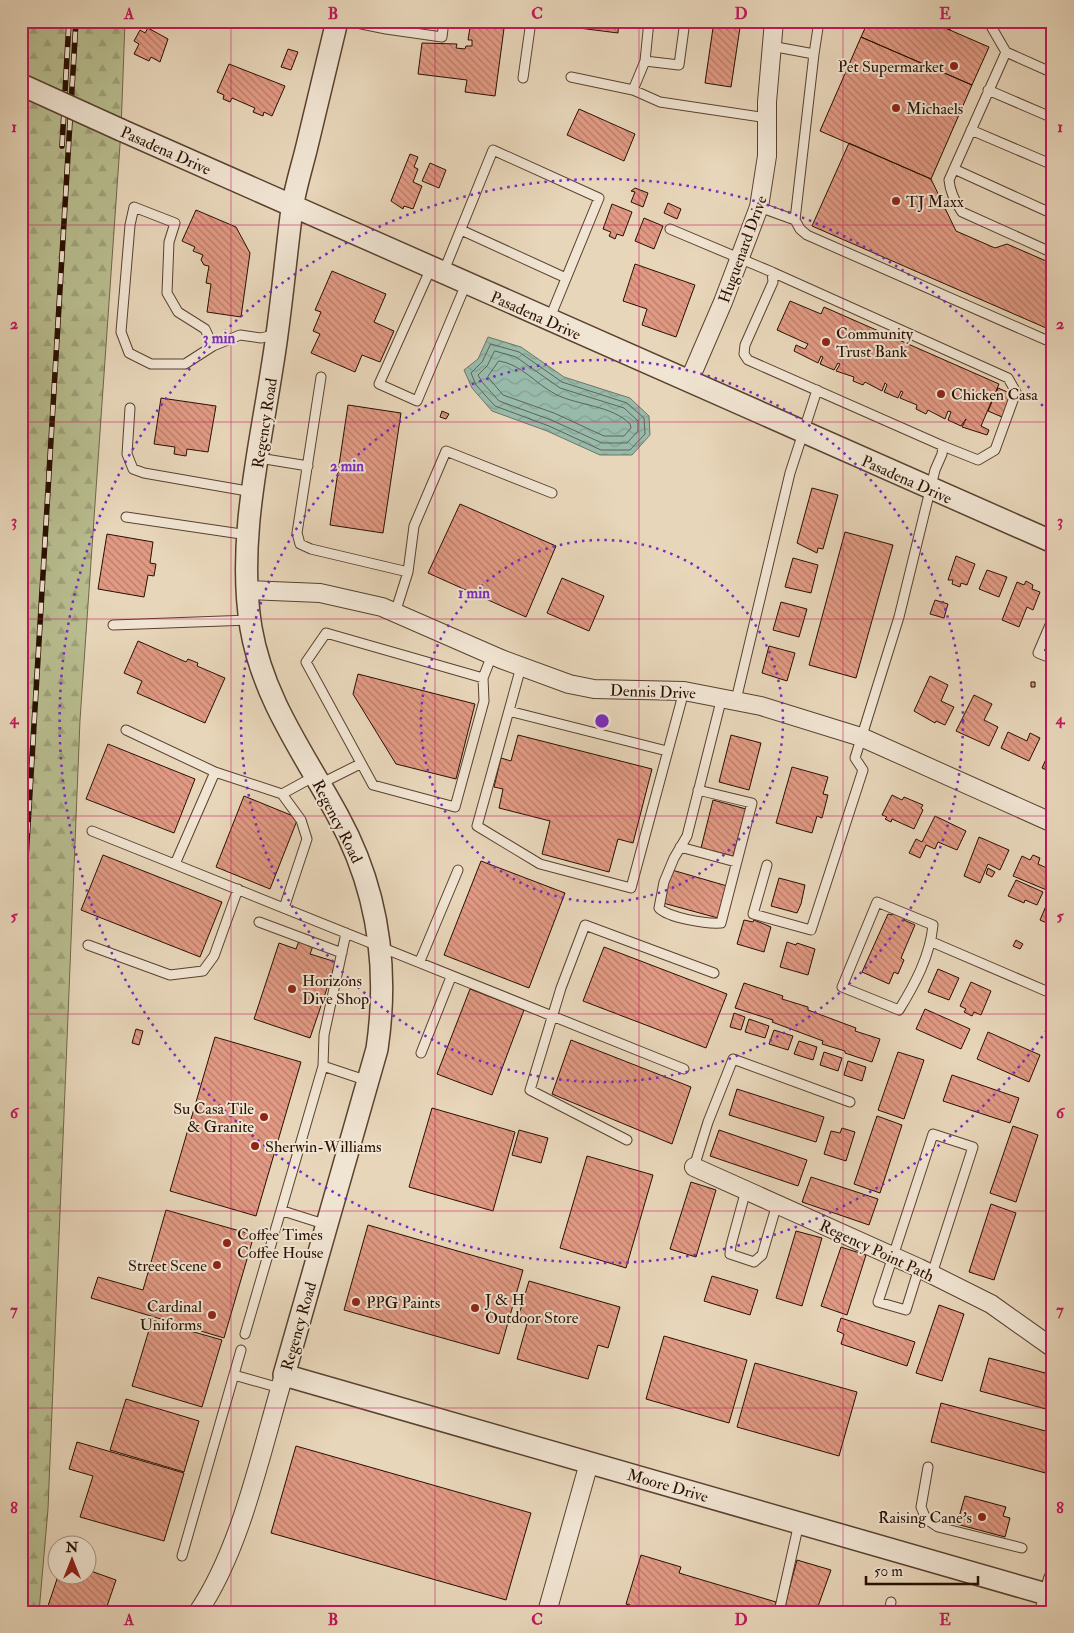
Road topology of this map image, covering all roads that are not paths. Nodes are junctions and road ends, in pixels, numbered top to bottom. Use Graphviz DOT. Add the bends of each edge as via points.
graph roads {
  1 [pos="337,21"];
  2 [pos="347,21"];
  3 [pos="444,21"];
  4 [pos="531,21"];
  5 [pos="649,21"];
  6 [pos="685,21"];
  7 [pos="774,21"];
  8 [pos="818,21"];
  9 [pos="988,21"];
  10 [pos="1043,21"];
  11 [pos="386,25"];
  12 [pos="1053,25"];
  13 [pos="771,46"];
  14 [pos="1006,52"];
  15 [pos="814,54"];
  16 [pos="645,61"];
  17 [pos="1053,73"];
  18 [pos="571,77"];
  19 [pos="523,78"];
  20 [pos="23,85"];
  21 [pos="633,90"];
  22 [pos="988,90"];
  23 [pos="767,118"];
  24 [pos="1053,118"];
  25 [pos="971,130"];
  26 [pos="1053,165"];
  27 [pos="954,169"];
  28 [pos="292,207"];
  29 [pos="759,207"];
  30 [pos="1053,214"];
  31 [pos="795,220"];
  32 [pos="670,229"];
  33 [pos="461,230"];
  34 [pos="1053,253"];
  35 [pos="741,258"];
  36 [pos="437,271"];
  37 [pos="772,272"];
  38 [pos="566,278"];
  39 [pos="466,284"];
  40 [pos="549,320"];
  41 [pos="278,334"];
  42 [pos="1053,343"];
  43 [pos="213,346"];
  44 [pos="321,377"];
  45 [pos="689,381"];
  46 [pos="817,390"];
  47 [pos="130,408"];
  48 [pos="803,433"];
  49 [pos="943,446"];
  50 [pos="259,458"];
  51 [pos="308,466"];
  52 [pos="930,489"];
  53 [pos="254,492"];
  54 [pos="552,493"];
  55 [pos="126,517"];
  56 [pos="248,535"];
  57 [pos="1053,542"];
  58 [pos="408,572"];
  59 [pos="246,590"];
  60 [pos="396,613"];
  61 [pos="1053,618"];
  62 [pos="250,620"];
  63 [pos="113,625"];
  64 [pos="492,655"];
  65 [pos="1053,660"];
  66 [pos="521,667"];
  67 [pos="483,678"];
  68 [pos="684,690"];
  69 [pos="729,699"];
  70 [pos="510,711"];
  71 [pos="126,730"];
  72 [pos="861,737"];
  73 [pos="667,751"];
  74 [pos="360,764"];
  75 [pos="215,772"];
  76 [pos="317,780"];
  77 [pos="698,790"];
  78 [pos="282,794"];
  79 [pos="1053,823"];
  80 [pos="92,831"];
  81 [pos="680,847"];
  82 [pos="736,862"];
  83 [pos="175,864"];
  84 [pos="767,866"];
  85 [pos="458,870"];
  86 [pos="238,889"];
  87 [pos="284,908"];
  88 [pos="259,922"];
  89 [pos="346,933"];
  90 [pos="932,942"];
  91 [pos="88,945"];
  92 [pos="381,947"];
  93 [pos="342,954"];
  94 [pos="420,962"];
  95 [pos="714,973"];
  96 [pos="451,976"];
  97 [pos="1053,994"];
  98 [pos="552,1016"];
  99 [pos="421,1054"];
  100 [pos="324,1066"];
  101 [pos="684,1068"];
  102 [pos="368,1081"];
  103 [pos="850,1102"];
  104 [pos="628,1140"];
  105 [pos="694,1166"];
  106 [pos="746,1190"];
  107 [pos="777,1204"];
  108 [pos="283,1211"];
  109 [pos="327,1225"];
  110 [pos="893,1256"];
  111 [pos="1053,1264"];
  112 [pos="1053,1269"];
  113 [pos="925,1271"];
  114 [pos="245,1334"];
  115 [pos="1053,1348"];
  116 [pos="241,1350"];
  117 [pos="234,1375"];
  118 [pos="282,1382"];
  119 [pos="589,1462"];
  120 [pos="928,1467"];
  121 [pos="800,1523"];
  122 [pos="1022,1548"];
  123 [pos="182,1556"];
  124 [pos="1050,1595"];
  125 [pos="892,1602"];
  126 [pos="198,1612"];
  127 [pos="547,1612"];
  128 [pos="779,1612"];
  129 [pos="889,1612"];
  1 -- 28 [label="street, Regency Road"];
  2 -- 11 [label="lane"];
  3 -- 11 [label="lane" via="442,37"];
  4 -- 19 [label="lane"];
  5 -- 16 [label="lane"];
  6 -- 16 [label="lane" via="680,65"];
  7 -- 13 [label="street, Huguenard Drive"];
  8 -- 15 [label="lane"];
  9 -- 14 [label="lane"];
  10 -- 12 [label="lane"];
  13 -- 15 [label="lane"];
  13 -- 23 [label="street, Huguenard Drive"];
  14 -- 17 [label="lane"];
  14 -- 22 [label="lane"];
  15 -- 31 [label="lane"];
  16 -- 21 [label="lane"];
  18 -- 21 [label="lane"];
  20 -- 28 [label="street, Pasadena Drive, bridge"];
  21 -- 23 [label="lane" via="660,102"];
  22 -- 24 [label="lane"];
  22 -- 25 [label="lane"];
  23 -- 29 [label="street, Huguenard Drive" via="767,156"];
  25 -- 26 [label="lane"];
  25 -- 27 [label="lane"];
  27 -- 30 [label="lane"];
  27 -- 34 [label="lane" via="949,180 950,188 962,212"];
  28 -- 36 [label="street, Pasadena Drive"];
  28 -- 41 [label="street, Regency Road"];
  29 -- 31 [label="lane"];
  29 -- 35 [label="street, Huguenard Drive"];
  31 -- 42 [label="lane" via="807,235"];
  32 -- 35 [label="lane"];
  33 -- 36 [label="lane"];
  33 -- 38 [label="lane"];
  33 -- 38 [label="lane" via="493,150 598,198"];
  35 -- 37 [label="lane"];
  35 -- 45 [label="street, Huguenard Drive"];
  36 -- 39 [label="street, Pasadena Drive"];
  36 -- 39 [label="lane" via="379,384 417,401"];
  37 -- 46 [label="lane" via="774,282 745,345 744,354 748,360"];
  37 -- 49 [label="lane" via="1008,378 1016,392 995,450 978,460"];
  38 -- 40 [label="lane"];
  39 -- 40 [label="street, Pasadena Drive"];
  40 -- 45 [label="street, Pasadena Drive"];
  41 -- 43 [label="lane" via="261,338 240,335"];
  41 -- 50 [label="street, Regency Road"];
  43 -- 43 [label="lane" via="185,364 151,364 129,353 121,332 134,206 176,223 169,242 167,293 178,312 205,329"];
  44 -- 51 [label="lane"];
  45 -- 48 [label="street, Pasadena Drive"];
  46 -- 48 [label="lane"];
  46 -- 49 [label="lane"];
  47 -- 53 [label="lane" via="127,454 134,469"];
  48 -- 52 [label="street, Pasadena Drive"];
  48 -- 69 [label="lane"];
  49 -- 52 [label="lane"];
  50 -- 51 [label="lane"];
  50 -- 53 [label="street, Regency Road"];
  51 -- 58 [label="lane" via="297,533 300,544"];
  52 -- 57 [label="street, Pasadena Drive"];
  52 -- 72 [label="lane" via="899,617"];
  53 -- 56 [label="street, Regency Road"];
  54 -- 58 [label="lane" via="446,451 414,526"];
  55 -- 56 [label="lane"];
  56 -- 59 [label="street, Regency Road"];
  58 -- 60 [label="lane"];
  59 -- 60 [label="street, Dennis Drive" via="336,596"];
  59 -- 62 [label="street, Regency Road"];
  60 -- 64 [label="street, Dennis Drive"];
  61 -- 65 [label="lane" via="1038,653"];
  62 -- 63 [label="lane"];
  62 -- 76 [label="street, Regency Road" via="260,666 272,699"];
  64 -- 66 [label="street, Dennis Drive"];
  64 -- 67 [label="lane"];
  66 -- 68 [label="street, Dennis Drive" via="594,689"];
  66 -- 70 [label="lane"];
  67 -- 74 [label="lane" via="484,701 455,807 373,785"];
  67 -- 74 [label="lane" via="326,633 306,662"];
  68 -- 69 [label="street, Dennis Drive"];
  68 -- 73 [label="lane"];
  69 -- 72 [label="street, Dennis Drive" via="771,708"];
  69 -- 77 [label="lane"];
  70 -- 73 [label="lane"];
  70 -- 73 [label="lane" via="477,826 540,864 632,888"];
  71 -- 75 [label="lane"];
  72 -- 79 [label="street, Dennis Drive"];
  72 -- 84 [label="lane" via="855,758 863,770 810,930 753,914"];
  74 -- 76 [label="lane"];
  75 -- 78 [label="lane"];
  75 -- 83 [label="lane"];
  76 -- 78 [label="lane"];
  76 -- 92 [label="street, Regency Road" via="339,817 361,867"];
  77 -- 81 [label="lane" via="687,836"];
  77 -- 82 [label="lane" via="752,803"];
  78 -- 87 [label="lane" via="301,820 307,839"];
  80 -- 83 [label="lane"];
  81 -- 82 [label="lane"];
  81 -- 82 [label="lane" via="664,882 659,908 667,914 711,924 721,923"];
  83 -- 86 [label="lane"];
  85 -- 94 [label="lane"];
  86 -- 87 [label="lane"];
  86 -- 91 [label="lane" via="214,956 203,970 170,975"];
  87 -- 89 [label="lane"];
  88 -- 93 [label="lane"];
  89 -- 92 [label="lane"];
  89 -- 93 [label="lane"];
  90 -- 90 [label="lane" via="914,986 899,1010 842,986 877,902 933,925"];
  90 -- 97 [label="lane"];
  92 -- 94 [label="lane"];
  92 -- 102 [label="street, Regency Road" via="381,1028"];
  93 -- 100 [label="lane" via="324,1035"];
  94 -- 96 [label="lane"];
  95 -- 98 [label="lane" via="585,925"];
  96 -- 98 [label="lane"];
  96 -- 99 [label="lane"];
  98 -- 101 [label="lane"];
  98 -- 104 [label="lane" via="530,1090"];
  100 -- 102 [label="lane"];
  100 -- 108 [label="lane"];
  102 -- 109 [label="street, Regency Road"];
  103 -- 105 [label="lane" via="733,1059"];
  105 -- 106 [label="street, Regency Point Path"];
  106 -- 107 [label="street, Regency Point Path"];
  106 -- 107 [label="lane" via="730,1254 754,1262 762,1255"];
  107 -- 110 [label="street, Regency Point Path"];
  108 -- 109 [label="lane"];
  108 -- 114 [label="lane"];
  109 -- 118 [label="street, Regency Road"];
  110 -- 113 [label="street, Regency Point Path"];
  110 -- 113 [label="lane" via="878,1302 906,1310"];
  110 -- 113 [label="lane" via="932,1134 973,1147"];
  111 -- 112 [label="lane"];
  113 -- 115 [label="street, Regency Point Path" via="991,1304"];
  116 -- 117 [label="lane"];
  117 -- 118 [label="lane"];
  117 -- 123 [label="lane"];
  118 -- 119 [label="street, Moore Drive"];
  118 -- 126 [label="street, Regency Road" via="235,1538 213,1589"];
  119 -- 121 [label="street, Moore Drive"];
  119 -- 127 [label="street"];
  120 -- 122 [label="lane" via="921,1507 926,1519 938,1527"];
  121 -- 124 [label="street, Moore Drive"];
  121 -- 128 [label="lane"];
  125 -- 129 [label="lane"];
}
